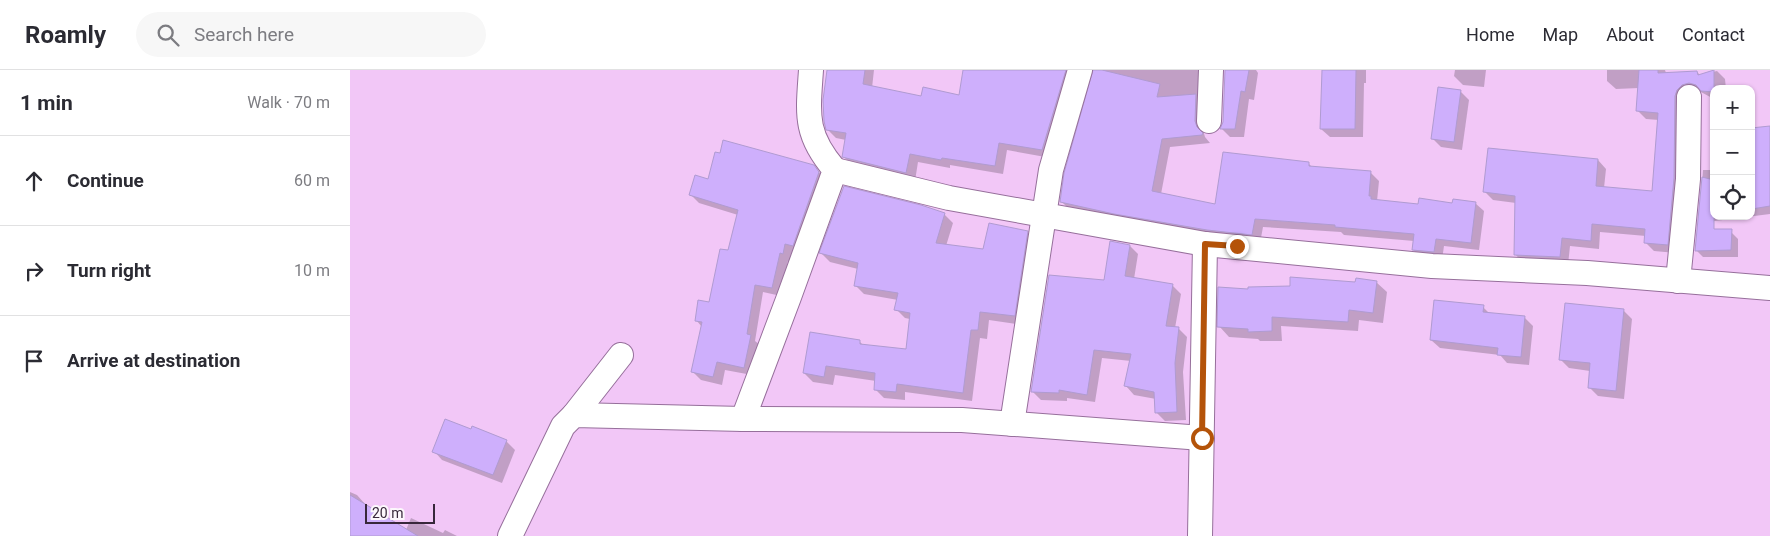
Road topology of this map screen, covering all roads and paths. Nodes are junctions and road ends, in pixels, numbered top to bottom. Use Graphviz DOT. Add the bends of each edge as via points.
graph roads {
  1 [pos="811,70"];
  2 [pos="1080,70"];
  3 [pos="1211,70"];
  4 [pos="1689,97"];
  5 [pos="1209,121"];
  6 [pos="835,170"];
  7 [pos="1043,216"];
  8 [pos="1205,244"];
  9 [pos="1678,281"];
  10 [pos="1770,288"];
  11 [pos="620,355"];
  12 [pos="574,415"];
  13 [pos="743,419"];
  14 [pos="1012,424"];
  15 [pos="1202,438"];
  16 [pos="510,536"];
  17 [pos="1200,536"];
  1 -- 6 [label="street" via="810,128"];
  2 -- 7 [label="street" via="1051,170"];
  3 -- 5 [label="street"];
  4 -- 9 [label="street" via="1688,179"];
  6 -- 7 [label="street" via="949,198"];
  6 -- 13 [label="street"];
  7 -- 8 [label="street"];
  7 -- 14 [label="street"];
  8 -- 9 [label="street" via="1432,266"];
  8 -- 15 [label="street"];
  9 -- 10 [label="street"];
  11 -- 12 [label="street"];
  12 -- 13 [label="street"];
  12 -- 16 [label="street" via="563,426"];
  13 -- 14 [label="street" via="962,420"];
  14 -- 15 [label="street"];
  15 -- 17 [label="street"];
}
